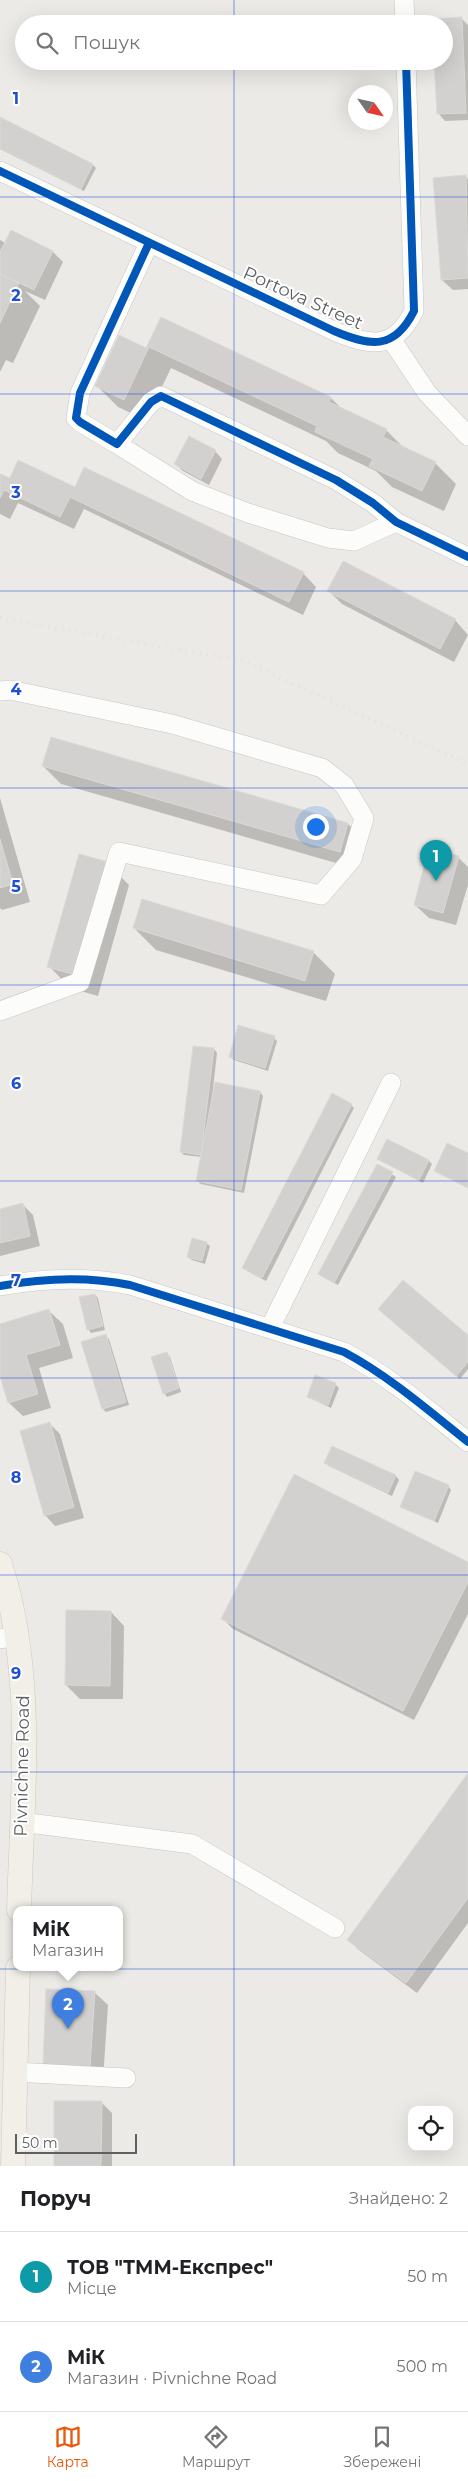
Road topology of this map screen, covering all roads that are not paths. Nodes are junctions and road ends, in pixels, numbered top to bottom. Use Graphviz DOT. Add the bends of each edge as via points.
graph roads {
  1 [pos="404,0"];
  2 [pos="404,15"];
  3 [pos="406,70"];
  4 [pos="0,171"];
  5 [pos="149,243"];
  6 [pos="390,340"];
  7 [pos="468,436"];
  8 [pos="117,444"];
  9 [pos="396,522"];
  10 [pos="468,557"];
  11 [pos="0,691"];
  12 [pos="0,1011"];
  13 [pos="391,1083"];
  14 [pos="0,1286"];
  15 [pos="270,1328"];
  16 [pos="468,1442"];
  17 [pos="0,1564"];
  18 [pos="9,1638"];
  19 [pos="21,1822"];
  20 [pos="19,1906"];
  21 [pos="335,1928"];
  22 [pos="18,1971"];
  23 [pos="15,2072"];
  24 [pos="126,2078"];
  25 [pos="13,2166"];
  1 -- 2 [label="street"];
  3 -- 6 [label="street" via="414,311 406,327"];
  4 -- 5 [label="street, Portova Street"];
  5 -- 6 [label="street, Portova Street" via="356,340 376,343"];
  5 -- 8 [label="street" via="77,405 76,418 80,422"];
  6 -- 7 [label="street" via="427,393"];
  8 -- 9 [label="street" via="192,491 248,513 328,538 354,541"];
  8 -- 9 [label="street" via="150,402 161,396 336,480"];
  9 -- 10 [label="street"];
  11 -- 12 [label="street" via="10,690 172,724 322,768 344,785 364,818 352,859 321,895 119,852 80,982"];
  13 -- 15 [label="street"];
  14 -- 15 [label="street" via="28,1281 101,1279"];
  15 -- 16 [label="street" via="344,1352 370,1366"];
  17 -- 18 [label="main road, Pivnichne Road" via="12,1602"];
  18 -- 19 [label="main road, Pivnichne Road" via="24,1708"];
  19 -- 20 [label="main road, Pivnichne Road"];
  19 -- 21 [label="street" via="192,1844"];
  22 -- 23 [label="main road"];
  23 -- 24 [label="street"];
  23 -- 25 [label="main road"];
}
